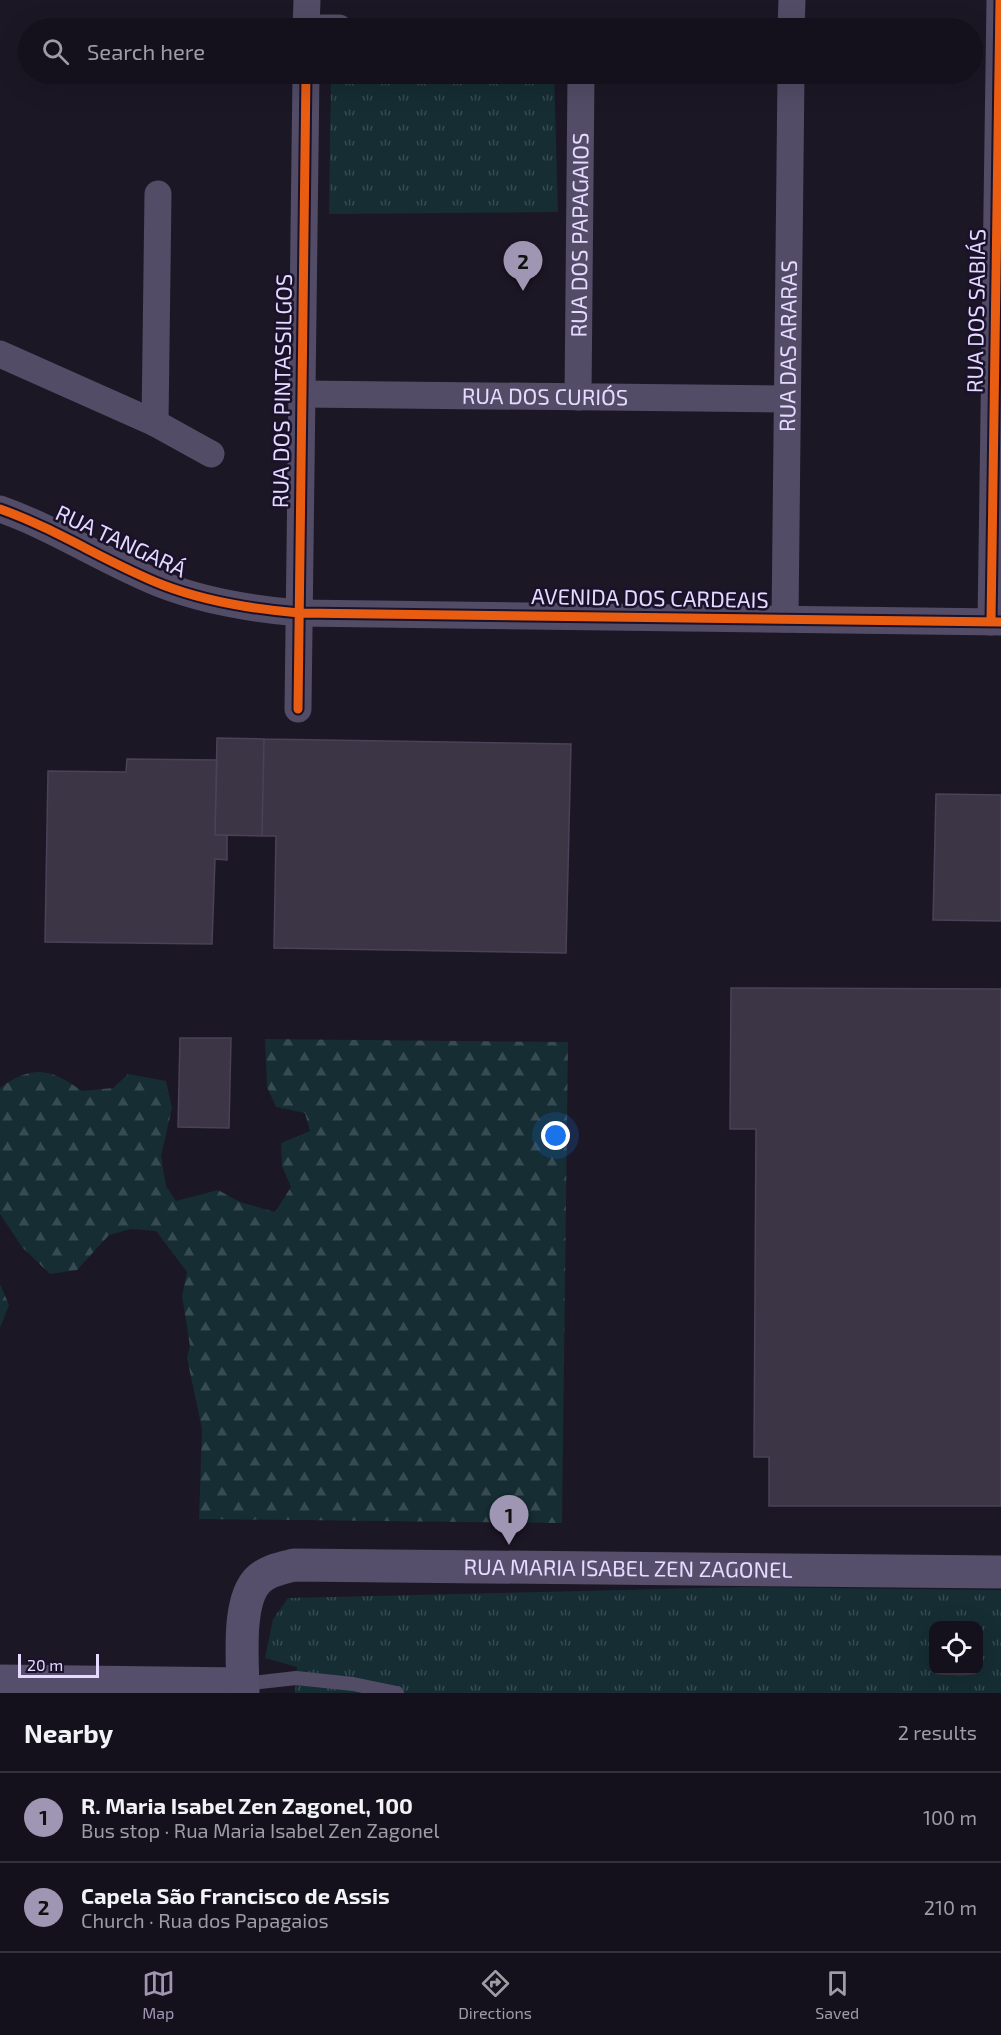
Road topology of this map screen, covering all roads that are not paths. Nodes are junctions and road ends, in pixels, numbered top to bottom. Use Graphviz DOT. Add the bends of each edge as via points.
graph roads {
  1 [pos="307,0"];
  2 [pos="792,0"];
  3 [pos="1000,0"];
  4 [pos="306,18"];
  5 [pos="791,18"];
  6 [pos="306,84"];
  7 [pos="581,84"];
  8 [pos="791,84"];
  9 [pos="158,194"];
  10 [pos="0,354"];
  11 [pos="302,394"];
  12 [pos="578,397"];
  13 [pos="787,399"];
  14 [pos="155,423"];
  15 [pos="211,454"];
  16 [pos="0,509"];
  17 [pos="299,613"];
  18 [pos="785,619"];
  19 [pos="996,622"];
  20 [pos="297,709"];
  21 [pos="1001,1572"];
  22 [pos="0,1681"];
  23 [pos="243,1689"];
  24 [pos="397,1693"];
  1 -- 4 [label="street"];
  2 -- 5 [label="street"];
  3 -- 19 [label="street, RUA DOS SABIÁS"];
  6 -- 11 [label="street, RUA DOS PINTASSILGOS"];
  7 -- 12 [label="street, RUA DOS PAPAGAIOS"];
  8 -- 13 [label="street, RUA DAS ARARAS"];
  9 -- 14 [label="street"];
  10 -- 14 [label="street"];
  11 -- 12 [label="street, RUA DOS CURIÓS"];
  11 -- 17 [label="street, RUA DOS PINTASSILGOS"];
  12 -- 13 [label="street, RUA DOS CURIÓS"];
  13 -- 18 [label="street, RUA DAS ARARAS"];
  14 -- 15 [label="street"];
  16 -- 17 [label="street, RUA TANGARÁ" via="164,585 228,604"];
  17 -- 18 [label="street, AVENIDA DOS CARDEAIS"];
  17 -- 20 [label="street, RUA DOS PINTASSILGOS"];
  18 -- 19 [label="street, AVENIDA DOS CARDEAIS"];
  21 -- 23 [label="main road, RUA MARIA ISABEL ZEN ZAGONEL" via="294,1565 259,1580 249,1594 244,1610"];
  22 -- 23 [label="main road"];
  23 -- 24 [label="lane" via="296,1678"];
}
